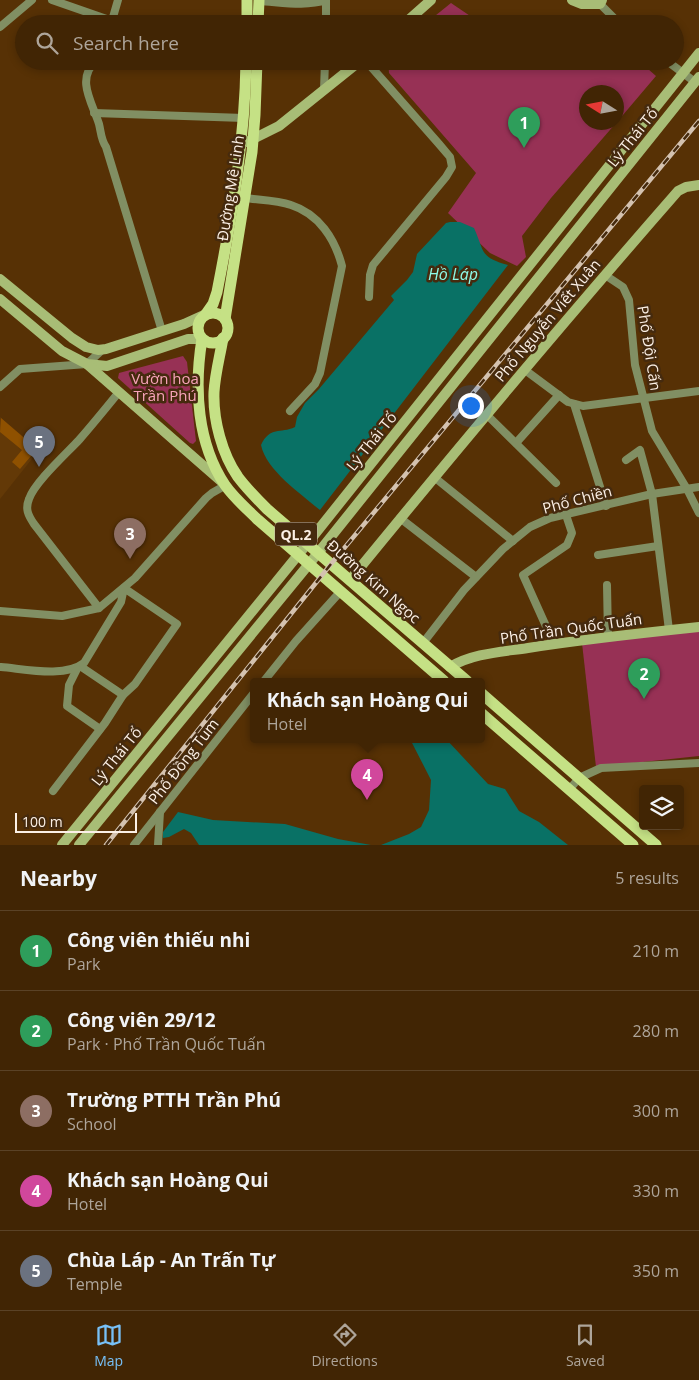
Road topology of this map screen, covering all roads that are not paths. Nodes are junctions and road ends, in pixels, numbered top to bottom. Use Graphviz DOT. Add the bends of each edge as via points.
graph roads {
  1 [pos="32,0"];
  2 [pos="52,0"];
  3 [pos="118,0"];
  4 [pos="247,0"];
  5 [pos="252,0"];
  6 [pos="259,0"];
  7 [pos="326,0"];
  8 [pos="431,0"];
  9 [pos="572,0"];
  10 [pos="601,2"];
  11 [pos="92,15"];
  12 [pos="113,15"];
  13 [pos="247,15"];
  14 [pos="258,15"];
  15 [pos="326,15"];
  16 [pos="414,15"];
  17 [pos="612,15"];
  18 [pos="0,27"];
  19 [pos="699,53"];
  20 [pos="88,70"];
  21 [pos="246,70"];
  22 [pos="257,70"];
  23 [pos="325,70"];
  24 [pos="349,70"];
  25 [pos="374,70"];
  26 [pos="679,70"];
  27 [pos="683,73"];
  28 [pos="697,79"];
  29 [pos="324,90"];
  30 [pos="94,113"];
  31 [pos="244,118"];
  32 [pos="253,139"];
  33 [pos="242,144"];
  34 [pos="699,185"];
  35 [pos="245,198"];
  36 [pos="605,275"];
  37 [pos="0,279"];
  38 [pos="369,297"];
  39 [pos="0,299"];
  40 [pos="206,314"];
  41 [pos="225,319"];
  42 [pos="162,332"];
  43 [pos="223,338"];
  44 [pos="202,339"];
  45 [pos="102,350"];
  46 [pos="87,364"];
  47 [pos="525,370"];
  48 [pos="0,387"];
  49 [pos="699,391"];
  50 [pos="119,392"];
  51 [pos="559,395"];
  52 [pos="643,398"];
  53 [pos="574,404"];
  54 [pos="290,411"];
  55 [pos="487,414"];
  56 [pos="516,443"];
  57 [pos="626,460"];
  58 [pos="434,478"];
  59 [pos="556,483"];
  60 [pos="226,485"];
  61 [pos="699,487"];
  62 [pos="687,489"];
  63 [pos="652,494"];
  64 [pos="606,506"];
  65 [pos="699,513"];
  66 [pos="566,515"];
  67 [pos="400,518"];
  68 [pos="514,541"];
  69 [pos="308,544"];
  70 [pos="658,546"];
  71 [pos="318,553"];
  72 [pos="298,555"];
  73 [pos="598,555"];
  74 [pos="309,565"];
  75 [pos="476,577"];
  76 [pos="350,580"];
  77 [pos="607,585"];
  78 [pos="124,588"];
  79 [pos="340,592"];
  80 [pos="99,608"];
  81 [pos="0,611"];
  82 [pos="699,627"];
  83 [pos="669,630"];
  84 [pos="608,637"];
  85 [pos="423,643"];
  86 [pos="554,644"];
  87 [pos="1,667"];
  88 [pos="450,667"];
  89 [pos="78,668"];
  90 [pos="266,678"];
  91 [pos="440,678"];
  92 [pos="463,678"];
  93 [pos="123,695"];
  94 [pos="485,696"];
  95 [pos="250,698"];
  96 [pos="485,716"];
  97 [pos="100,729"];
  98 [pos="699,763"];
  99 [pos="579,778"];
  100 [pos="569,790"];
  101 [pos="53,791"];
  102 [pos="160,812"];
  103 [pos="62,845"];
  104 [pos="79,845"];
  105 [pos="134,845"];
  106 [pos="158,845"];
  107 [pos="633,845"];
  108 [pos="656,845"];
  1 -- 18 [label="street"];
  2 -- 11 [label="street"];
  3 -- 12 [label="street"];
  4 -- 13 [label="main road"];
  5 -- 6 [label="main road"];
  6 -- 7 [label="street" via="301,3"];
  6 -- 14 [label="main road"];
  7 -- 15 [label="street"];
  8 -- 16 [label="main road"];
  9 -- 10 [label="main road" via="582,4"];
  10 -- 17 [label="street"];
  19 -- 27 [label="main road, Lý Thái Tổ"];
  20 -- 30 [label="street" via="90,104"];
  21 -- 31 [label="main road, Đường Mê Linh / QL.2"];
  22 -- 32 [label="main road, Đường Mê Linh / QL.2"];
  23 -- 29 [label="street"];
  24 -- 29 [label="main road"];
  25 -- 38 [label="street" via="450,157 452,167 373,265"];
  26 -- 27 [label="street"];
  27 -- 28 [label="street"];
  27 -- 69 [label="main road, Lý Thái Tổ"];
  28 -- 71 [label="main road, Lý Thái Tổ"];
  29 -- 32 [label="main road" via="280,126"];
  30 -- 31 [label="street"];
  30 -- 42 [label="street"];
  31 -- 33 [label="main road, Đường Mê Linh / QL.2"];
  32 -- 33 [label="main road"];
  32 -- 35 [label="main road, Đường Mê Linh / QL.2"];
  33 -- 40 [label="main road, Đường Mê Linh / QL.2" via="217,292"];
  34 -- 36 [label="main road, Phố Nguyễn Viết Xuân" via="678,192"];
  35 -- 41 [label="main road, Đường Mê Linh / QL.2"];
  35 -- 54 [label="street" via="294,206 314,218 338,250 342,266 320,373 315,384"];
  36 -- 47 [label="main road, Phố Nguyễn Viết Xuân"];
  36 -- 52 [label="street, Phố Đội Cấn" via="623,287 628,300 635,365"];
  37 -- 45 [label="main road" via="72,338"];
  39 -- 46 [label="main road" via="62,351"];
  40 -- 41 [label="main road" via="216,313"];
  40 -- 42 [label="main road"];
  40 -- 44 [label="main road, QL.2" via="198,326"];
  41 -- 43 [label="main road, QL.2" via="228,329"];
  42 -- 45 [label="main road"];
  43 -- 44 [label="main road" via="213,343"];
  43 -- 69 [label="main road, Đường Kim Ngọc / QL.2" via="214,401 228,460 250,492"];
  44 -- 46 [label="main road" via="188,339 107,366"];
  44 -- 60 [label="main road, Đường Kim Ngọc / QL.2" via="198,380 200,414 209,451"];
  45 -- 46 [label="street"];
  46 -- 48 [label="street" via="20,369"];
  46 -- 50 [label="main road"];
  47 -- 51 [label="street"];
  47 -- 55 [label="main road, Phố Nguyễn Viết Xuân"];
  49 -- 52 [label="street"];
  50 -- 60 [label="main road"];
  50 -- 80 [label="street" via="35,488 27,508 34,524"];
  51 -- 53 [label="street"];
  51 -- 56 [label="street"];
  52 -- 53 [label="street" via="583,406"];
  52 -- 62 [label="street, Phố Đội Cấn" via="652,430"];
  53 -- 64 [label="street"];
  55 -- 56 [label="street"];
  55 -- 58 [label="main road, Phố Nguyễn Viết Xuân"];
  56 -- 59 [label="street"];
  57 -- 63 [label="street" via="640,450"];
  58 -- 67 [label="main road, Phố Nguyễn Viết Xuân"];
  58 -- 68 [label="street"];
  60 -- 72 [label="main road, Đường Kim Ngọc / QL.2" via="240,503"];
  60 -- 78 [label="street" via="206,498"];
  61 -- 62 [label="street, Phố Chiền"];
  62 -- 63 [label="street, Phố Chiền"];
  62 -- 65 [label="street, Phố Đội Cấn"];
  63 -- 64 [label="street, Phố Chiền"];
  63 -- 70 [label="street"];
  64 -- 66 [label="street, Phố Chiền"];
  66 -- 68 [label="street, Phố Chiền" via="550,518 530,528"];
  66 -- 86 [label="street" via="572,533 567,544 524,575"];
  67 -- 75 [label="street"];
  67 -- 76 [label="main road, Phố Nguyễn Viết Xuân"];
  68 -- 75 [label="street, Phố Chiền"];
  69 -- 71 [label="main road, Đường Kim Ngọc / QL.2"];
  69 -- 72 [label="main road, Lý Thái Tổ"];
  70 -- 73 [label="street"];
  70 -- 83 [label="street"];
  71 -- 74 [label="main road, Lý Thái Tổ"];
  71 -- 76 [label="main road, Đường Kim Ngọc / QL.2"];
  72 -- 74 [label="main road, Đường Kim Ngọc / QL.2"];
  72 -- 103 [label="main road, Lý Thái Tổ"];
  74 -- 79 [label="main road, Đường Kim Ngọc / QL.2"];
  74 -- 104 [label="main road, Lý Thái Tổ"];
  75 -- 85 [label="street, Phố Chiền"];
  76 -- 85 [label="main road, Đường Kim Ngọc / QL.2"];
  77 -- 84 [label="street"];
  78 -- 80 [label="street"];
  78 -- 89 [label="street" via="121,602"];
  78 -- 93 [label="street" via="177,624 135,684"];
  79 -- 90 [label="street"];
  79 -- 91 [label="main road, Đường Kim Ngọc / QL.2"];
  80 -- 81 [label="street" via="62,616"];
  82 -- 83 [label="main road, Phố Trần Quốc Tuấn"];
  83 -- 84 [label="main road, Phố Trần Quốc Tuấn"];
  84 -- 86 [label="main road, Phố Trần Quốc Tuấn"];
  85 -- 88 [label="main road, Đường Kim Ngọc / QL.2"];
  86 -- 88 [label="main road, Phố Trần Quốc Tuấn" via="476,656"];
  87 -- 89 [label="street" via="55,671"];
  88 -- 92 [label="main road, Đường Kim Ngọc / QL.2"];
  89 -- 93 [label="street"];
  89 -- 97 [label="street" via="69,685 67,706"];
  93 -- 97 [label="street"];
  94 -- 99 [label="main road"];
  95 -- 102 [label="street, Phố Đồng Tum"];
  96 -- 100 [label="main road"];
  97 -- 101 [label="street"];
  98 -- 99 [label="street" via="601,768"];
  99 -- 100 [label="street"];
  99 -- 108 [label="main road"];
  100 -- 107 [label="main road"];
  102 -- 105 [label="street, Phố Đồng Tum"];
  102 -- 106 [label="street"];
}
